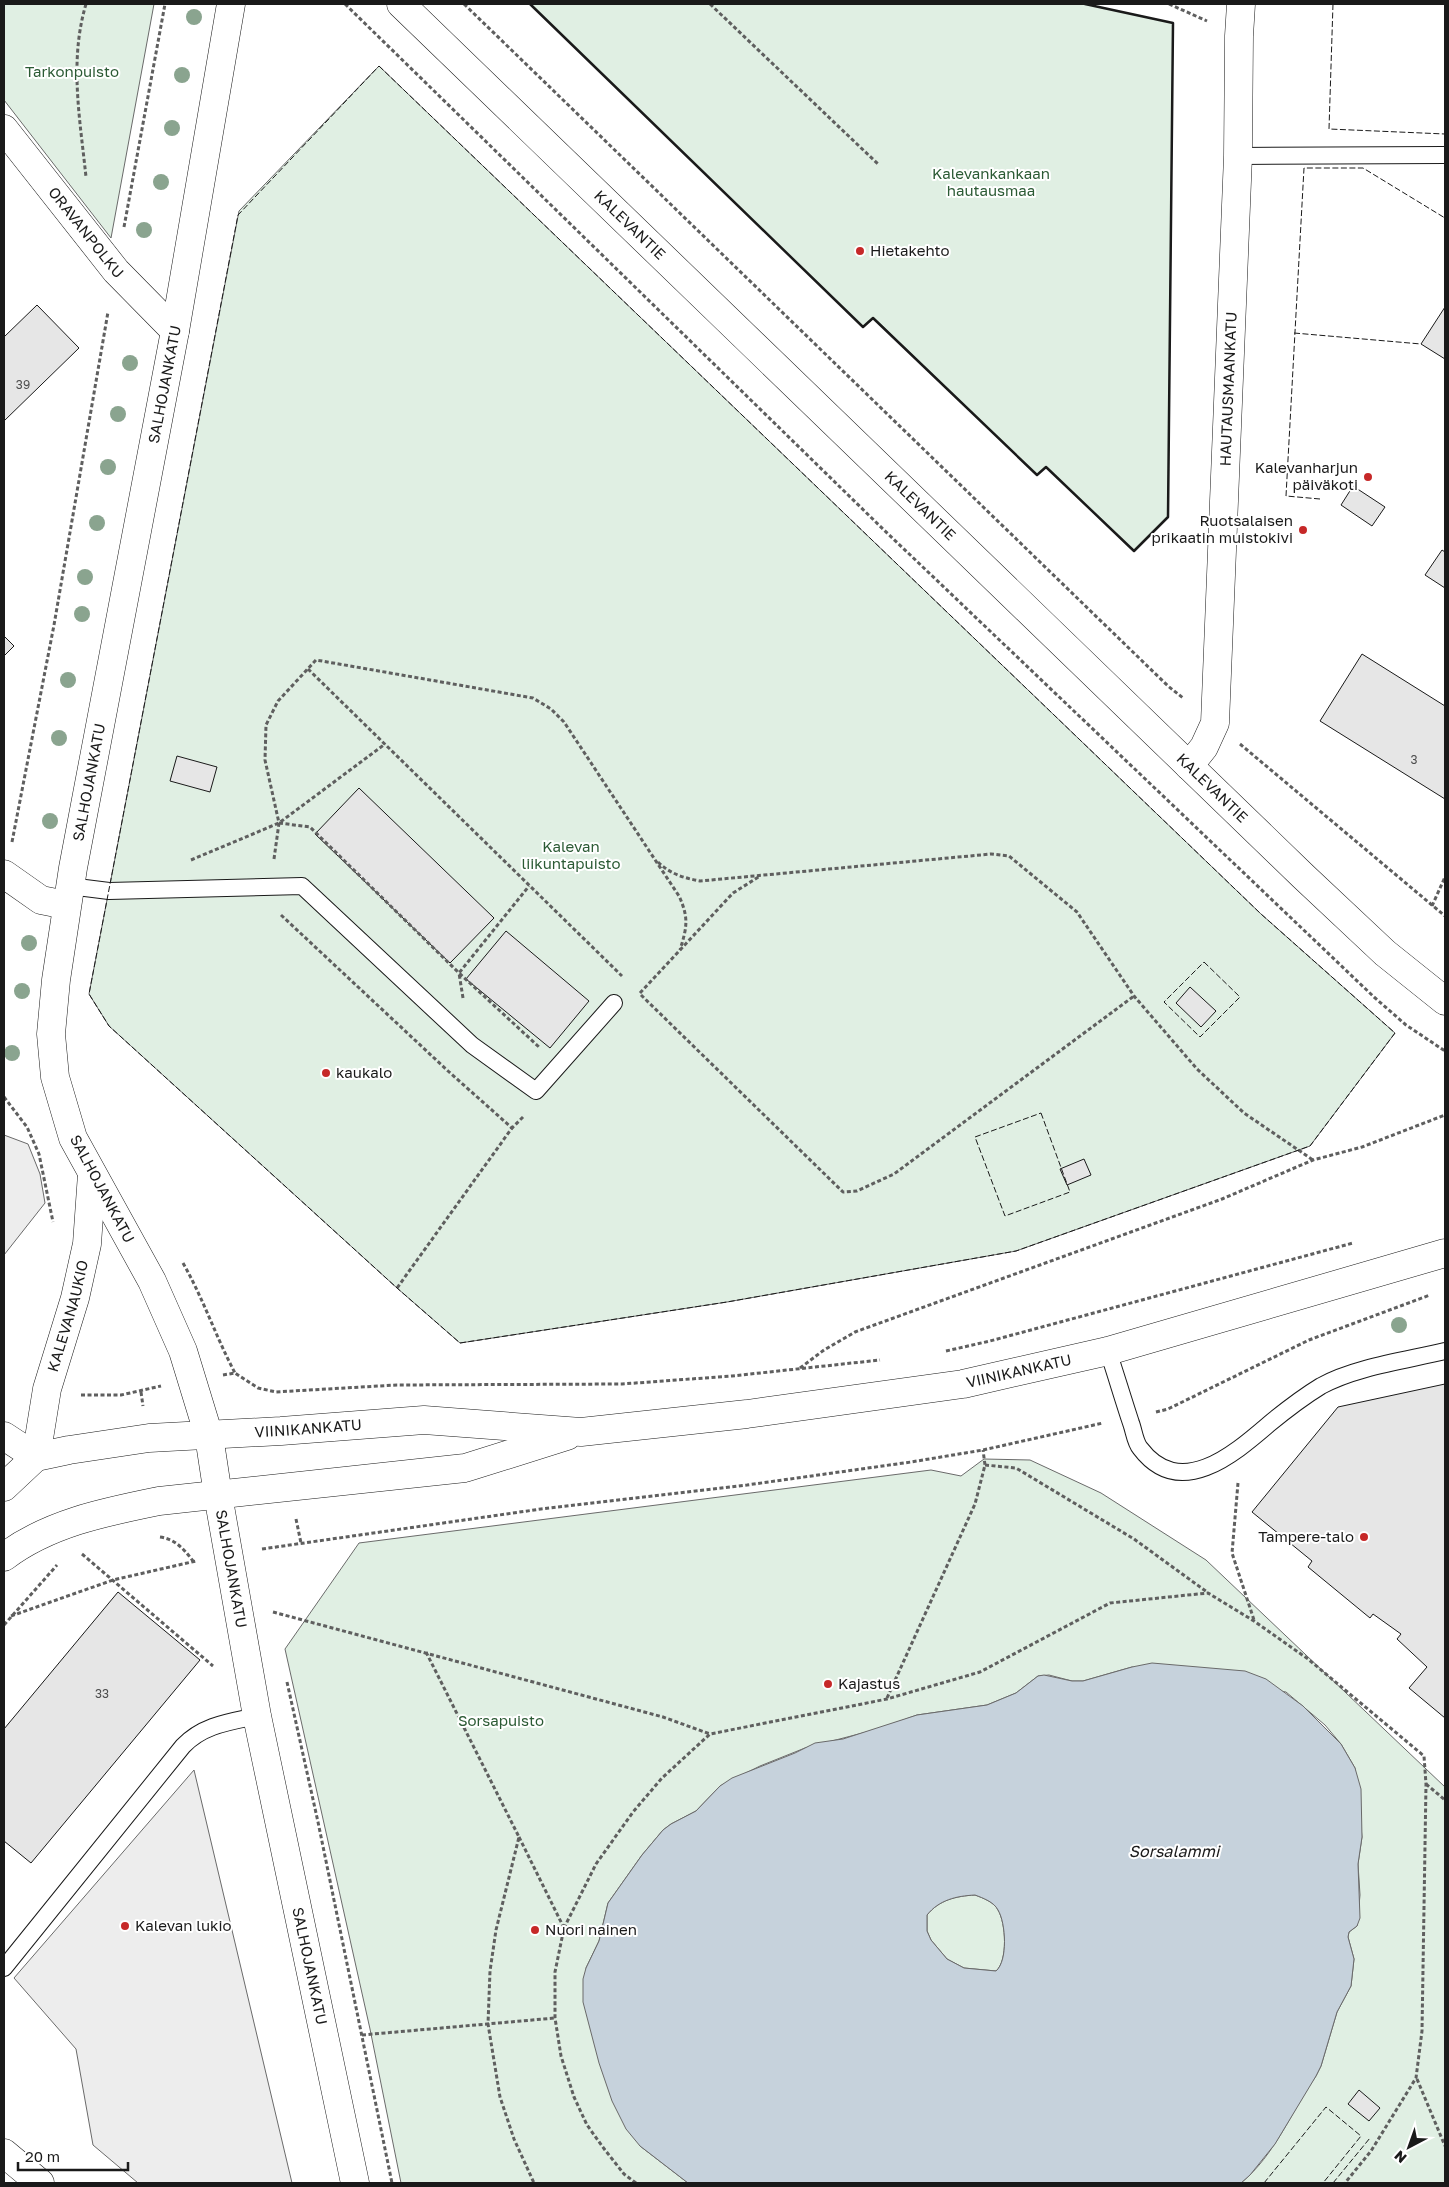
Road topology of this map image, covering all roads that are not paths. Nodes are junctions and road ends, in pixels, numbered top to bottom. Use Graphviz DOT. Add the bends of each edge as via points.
graph roads {
  1 [pos="231,4"];
  2 [pos="401,4"];
  3 [pos="1242,4"];
  4 [pos="4,129"];
  5 [pos="1445,155"];
  6 [pos="1238,156"];
  7 [pos="175,331"];
  8 [pos="1189,766"];
  9 [pos="6,875"];
  10 [pos="68,896"];
  11 [pos="1445,1001"];
  12 [pos="614,1003"];
  13 [pos="92,1174"];
  14 [pos="1445,1253"];
  15 [pos="1108,1351"];
  16 [pos="1445,1351"];
  17 [pos="581,1432"];
  18 [pos="4,1436"];
  19 [pos="209,1436"];
  20 [pos="36,1457"];
  21 [pos="4,1487"];
  22 [pos="218,1495"];
  23 [pos="4,1557"];
  24 [pos="257,1716"];
  25 [pos="4,1968"];
  26 [pos="4,2153"];
  27 [pos="40,2183"];
  28 [pos="355,2183"];
  1 -- 7 [label="street, SALHOJANKATU"];
  2 -- 8 [label="street, KALEVANTIE"];
  3 -- 6 [label="street, HAUTAUSMAANKATU"];
  4 -- 7 [label="street, ORAVANPOLKU" via="116,271"];
  5 -- 6 [label="lane"];
  6 -- 8 [label="street, HAUTAUSMAANKATU" via="1214,723 1204,746"];
  7 -- 10 [label="street, SALHOJANKATU"];
  8 -- 11 [label="street, KALEVANTIE" via="1385,953"];
  9 -- 10 [label="street" via="41,900"];
  10 -- 12 [label="lane" via="109,891 302,886 472,1045 536,1091"];
  10 -- 13 [label="street, SALHOJANKATU" via="52,1012 52,1058 68,1123"];
  13 -- 19 [label="street, SALHOJANKATU" via="170,1319 193,1378"];
  13 -- 20 [label="street, KALEVANAUKIO" via="87,1244 47,1389"];
  14 -- 15 [label="street, VIINIKANKATU"];
  15 -- 16 [label="lane" via="1139,1447 1166,1469 1178,1472 1213,1465 1323,1386 1350,1374"];
  15 -- 17 [label="street, VIINIKANKATU" via="963,1384 747,1414"];
  17 -- 19 [label="street, VIINIKANKATU" via="424,1420"];
  17 -- 22 [label="street, VIINIKANKATU" via="465,1468"];
  18 -- 20 [label="street"];
  19 -- 20 [label="street, VIINIKANKATU" via="149,1438"];
  19 -- 22 [label="street, SALHOJANKATU"];
  20 -- 21 [label="street"];
  22 -- 23 [label="street, VIINIKANKATU" via="159,1501 94,1515 45,1532"];
  22 -- 24 [label="street, SALHOJANKATU"];
  24 -- 25 [label="lane" via="206,1729 192,1736"];
  24 -- 28 [label="street, SALHOJANKATU"];
  26 -- 27 [label="street"];
}
